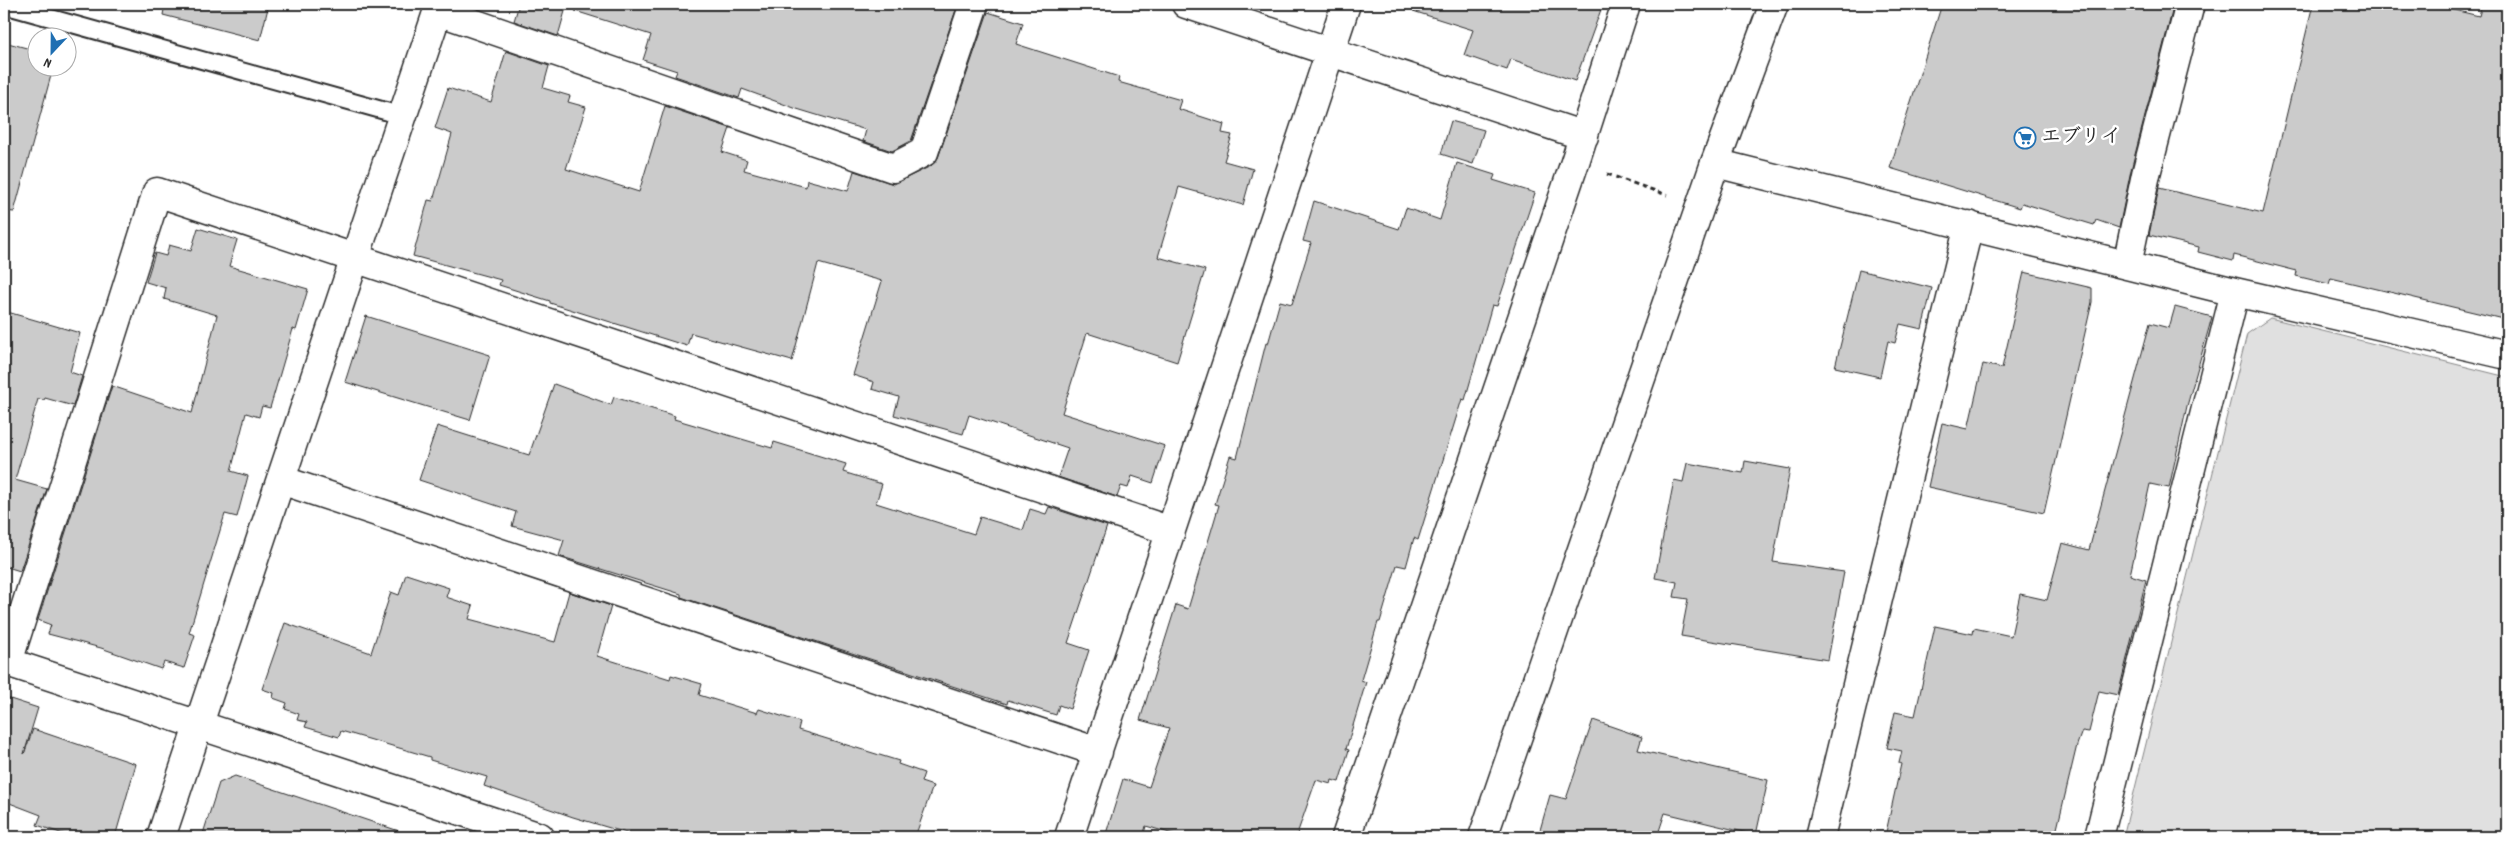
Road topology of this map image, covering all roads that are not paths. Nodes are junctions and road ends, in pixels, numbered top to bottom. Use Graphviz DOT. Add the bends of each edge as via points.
graph roads {
  1 [pos="974,4"];
  2 [pos="1186,4"];
  3 [pos="1346,4"];
  4 [pos="1626,4"];
  5 [pos="1774,4"];
  6 [pos="2190,4"];
  7 [pos="4,5"];
  8 [pos="439,8"];
  9 [pos="1330,52"];
  10 [pos="403,116"];
  11 [pos="1584,136"];
  12 [pos="1715,162"];
  13 [pos="1969,225"];
  14 [pos="355,258"];
  15 [pos="2127,265"];
  16 [pos="2235,292"];
  17 [pos="2507,355"];
  18 [pos="281,480"];
  19 [pos="1171,530"];
  20 [pos="6,661"];
  21 [pos="199,725"];
  22 [pos="1098,752"];
  23 [pos="161,837"];
  24 [pos="540,837"];
  25 [pos="1070,837"];
  26 [pos="1346,837"];
  27 [pos="1482,837"];
  28 [pos="1820,837"];
  29 [pos="2099,837"];
  1 -- 8 [label="street" via="924,152 893,168"];
  2 -- 9 [label="street"];
  3 -- 9 [label="street"];
  4 -- 11 [label="street"];
  5 -- 12 [label="street"];
  6 -- 15 [label="street" via="2146,174"];
  7 -- 10 [label="lane"];
  8 -- 10 [label="street"];
  9 -- 11 [label="street"];
  9 -- 19 [label="street"];
  10 -- 14 [label="street"];
  11 -- 26 [label="street"];
  12 -- 13 [label="street"];
  12 -- 27 [label="street"];
  13 -- 15 [label="street"];
  13 -- 28 [label="street"];
  14 -- 18 [label="street"];
  14 -- 19 [label="street"];
  14 -- 20 [label="street" via="157,192"];
  15 -- 16 [label="street"];
  16 -- 17 [label="street"];
  16 -- 29 [label="street"];
  18 -- 21 [label="street"];
  18 -- 22 [label="street"];
  19 -- 22 [label="street"];
  20 -- 21 [label="street"];
  21 -- 23 [label="street"];
  21 -- 24 [label="street"];
  22 -- 25 [label="street"];
}
